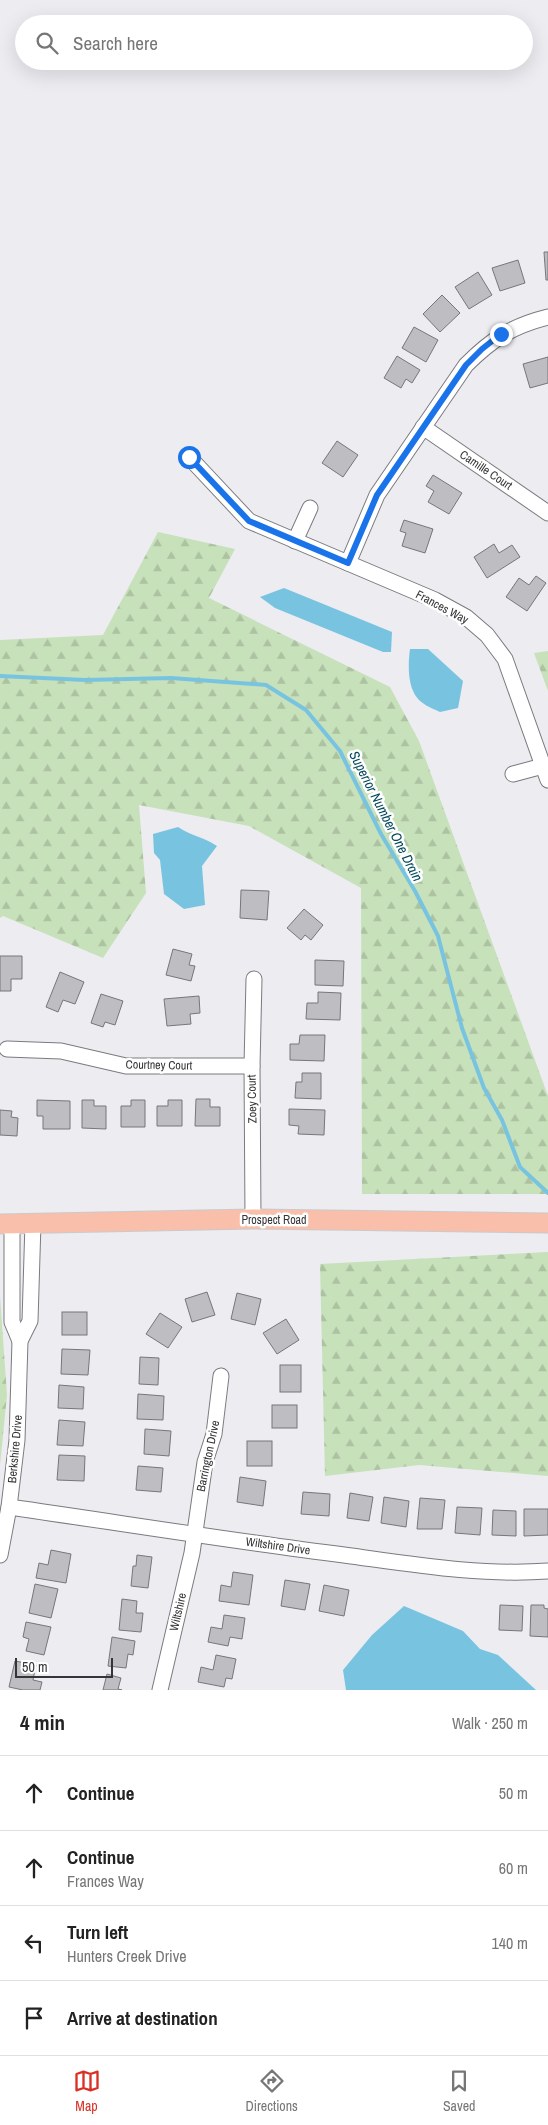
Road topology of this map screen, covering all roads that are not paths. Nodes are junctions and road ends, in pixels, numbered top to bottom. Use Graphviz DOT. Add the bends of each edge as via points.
graph roads {
  1 [pos="548,317"];
  2 [pos="423,427"];
  3 [pos="189,457"];
  4 [pos="310,508"];
  5 [pos="548,513"];
  6 [pos="295,541"];
  7 [pos="348,563"];
  8 [pos="546,773"];
  9 [pos="513,774"];
  10 [pos="254,979"];
  11 [pos="8,1049"];
  12 [pos="252,1066"];
  13 [pos="252,1219"];
  14 [pos="33,1223"];
  15 [pos="548,1223"];
  16 [pos="6,1224"];
  17 [pos="20,1341"];
  18 [pos="221,1376"];
  19 [pos="9,1507"];
  20 [pos="193,1535"];
  21 [pos="0,1555"];
  22 [pos="548,1571"];
  23 [pos="160,1690"];
  1 -- 2 [label="street" via="524,323 501,334 482,349 466,365"];
  2 -- 5 [label="street, Camille Court"];
  2 -- 7 [label="street" via="377,495"];
  3 -- 6 [label="street, Frances Way" via="249,521"];
  4 -- 6 [label="street"];
  6 -- 7 [label="street, Frances Way"];
  7 -- 8 [label="street, Frances Way" via="435,600 466,617 486,635 505,659"];
  8 -- 9 [label="street"];
  10 -- 12 [label="street, Zoey Court"];
  11 -- 12 [label="street, Courtney Court" via="61,1050 126,1066"];
  12 -- 13 [label="street, Zoey Court"];
  13 -- 14 [label="main road, Prospect Road"];
  13 -- 15 [label="main road, Prospect Road"];
  14 -- 16 [label="main road, Prospect Road"];
  14 -- 17 [label="street, Berkshire Drive" via="30,1321"];
  16 -- 17 [label="street, Berkshire Drive" via="12,1322"];
  17 -- 19 [label="street, Berkshire Drive" via="17,1440"];
  18 -- 20 [label="street, Barrington Drive" via="214,1434 205,1462"];
  19 -- 20 [label="street, Wiltshire Drive"];
  19 -- 21 [label="street, Berkshire Drive"];
  20 -- 22 [label="street, Wiltshire Drive" via="489,1572"];
  20 -- 23 [label="street, Wiltshire" via="192,1552"];
}
